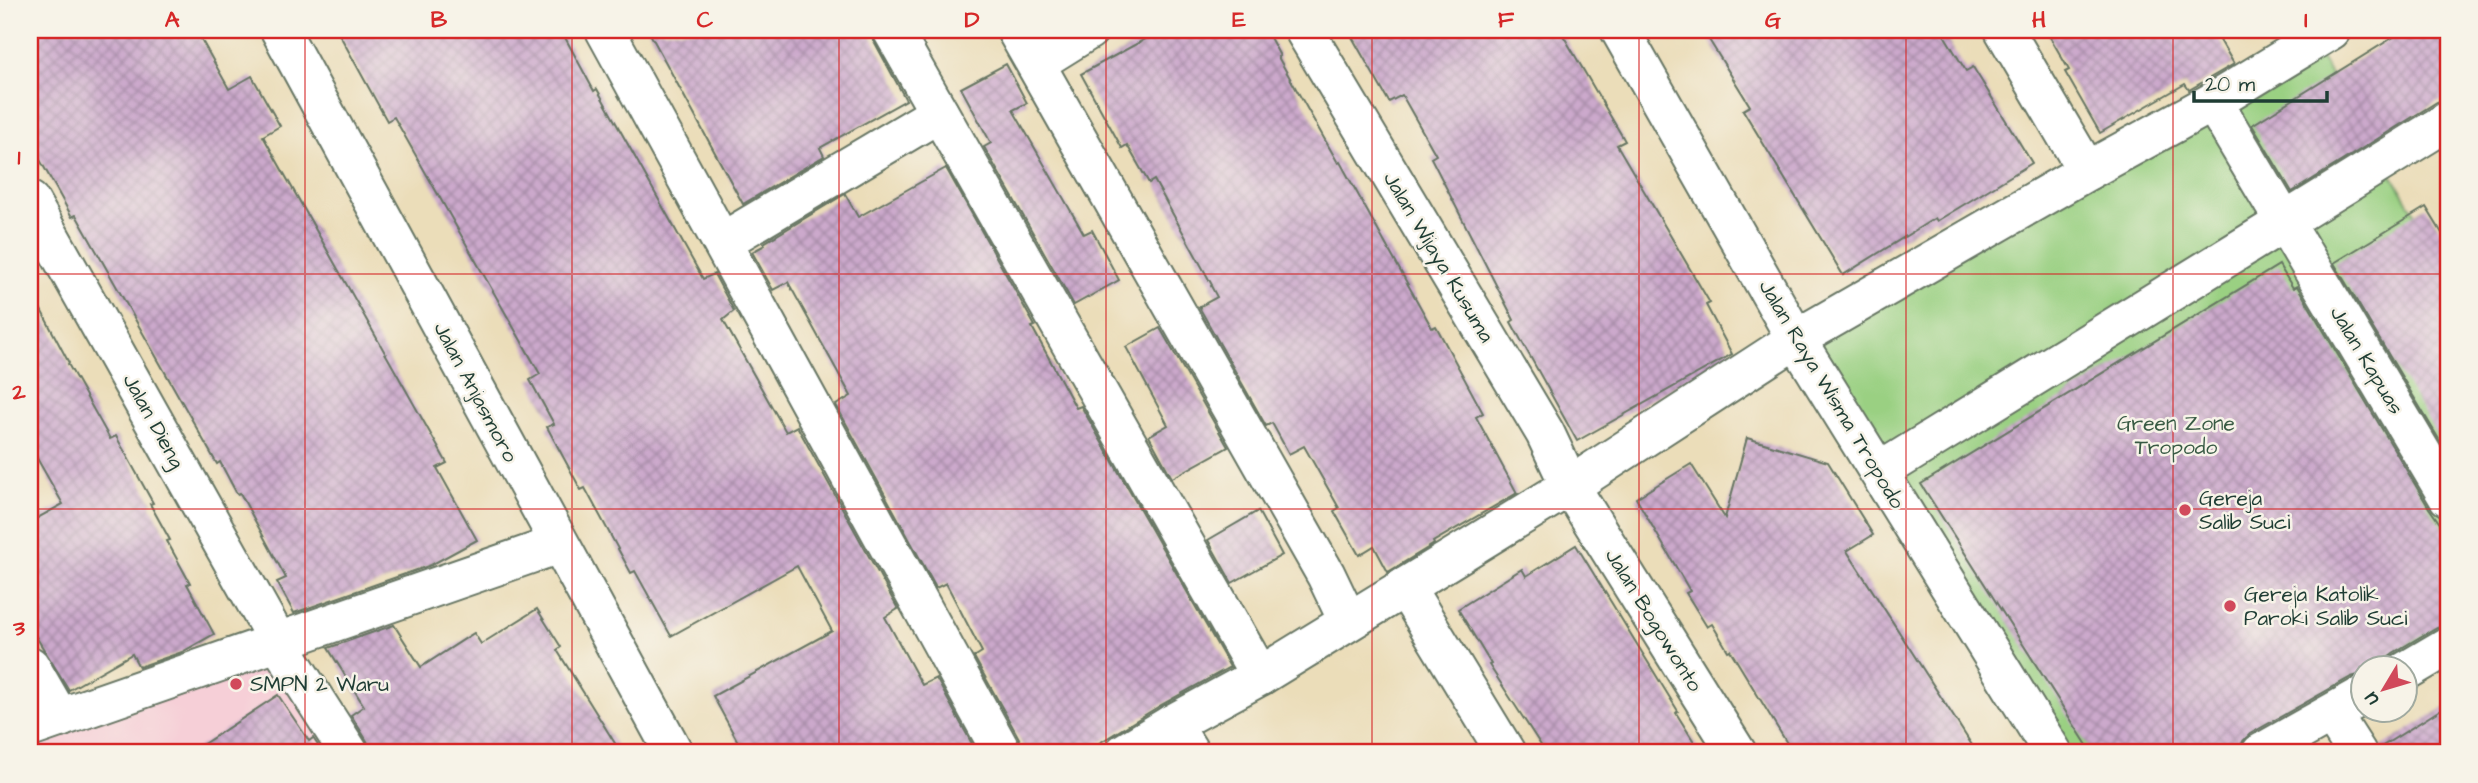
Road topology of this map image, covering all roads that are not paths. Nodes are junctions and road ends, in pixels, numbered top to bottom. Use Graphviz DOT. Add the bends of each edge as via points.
graph roads {
  1 [pos="280,30"];
  2 [pos="606,30"];
  3 [pos="891,30"];
  4 [pos="1016,30"];
  5 [pos="1089,30"];
  6 [pos="1304,30"];
  7 [pos="1620,30"];
  8 [pos="2004,30"];
  9 [pos="2315,34"];
  10 [pos="1036,63"];
  11 [pos="2213,102"];
  12 [pos="939,113"];
  13 [pos="2448,121"];
  14 [pos="2087,171"];
  15 [pos="30,201"];
  16 [pos="2285,223"];
  17 [pos="722,242"];
  18 [pos="1796,339"];
  19 [pos="1880,472"];
  20 [pos="1570,486"];
  21 [pos="2448,497"];
  22 [pos="559,544"];
  23 [pos="1405,587"];
  24 [pos="1348,621"];
  25 [pos="278,642"];
  26 [pos="2448,646"];
  27 [pos="2418,664"];
  28 [pos="30,666"];
  29 [pos="1260,676"];
  30 [pos="2347,705"];
  31 [pos="45,723"];
  32 [pos="1181,739"];
  33 [pos="349,753"];
  34 [pos="674,753"];
  35 [pos="1002,753"];
  36 [pos="1124,753"];
  37 [pos="1506,753"];
  38 [pos="1737,753"];
  39 [pos="2053,753"];
  40 [pos="2261,753"];
  41 [pos="2357,753"];
  1 -- 22 [label="street, Jalan Anjasmoro"];
  2 -- 17 [label="street"];
  3 -- 12 [label="street"];
  4 -- 10 [label="street"];
  5 -- 10 [label="street"];
  6 -- 20 [label="street, Jalan Wijaya Kusuma" via="1545,433"];
  7 -- 18 [label="street, Jalan Raya Wisma Tropodo"];
  8 -- 14 [label="street"];
  9 -- 11 [label="street"];
  10 -- 24 [label="street"];
  11 -- 14 [label="street"];
  11 -- 16 [label="street, Jalan Kapuas"];
  12 -- 17 [label="street"];
  12 -- 29 [label="street"];
  13 -- 16 [label="street"];
  14 -- 18 [label="street"];
  15 -- 25 [label="street, Jalan Dieng"];
  16 -- 19 [label="street"];
  16 -- 21 [label="street, Jalan Kapuas"];
  17 -- 35 [label="street"];
  18 -- 19 [label="street, Jalan Raya Wisma Tropodo"];
  18 -- 20 [label="street"];
  19 -- 39 [label="street, Jalan Raya Wisma Tropodo"];
  20 -- 23 [label="street"];
  20 -- 38 [label="street, Jalan Bogowonto"];
  22 -- 25 [label="street"];
  22 -- 34 [label="street, Jalan Anjasmoro"];
  23 -- 24 [label="street"];
  23 -- 37 [label="street"];
  24 -- 29 [label="street"];
  25 -- 31 [label="street"];
  25 -- 33 [label="street, Jalan Dieng"];
  26 -- 27 [label="street"];
  28 -- 31 [label="street"];
  29 -- 32 [label="street"];
  30 -- 40 [label="street"];
  30 -- 41 [label="street"];
  32 -- 36 [label="street"];
}
